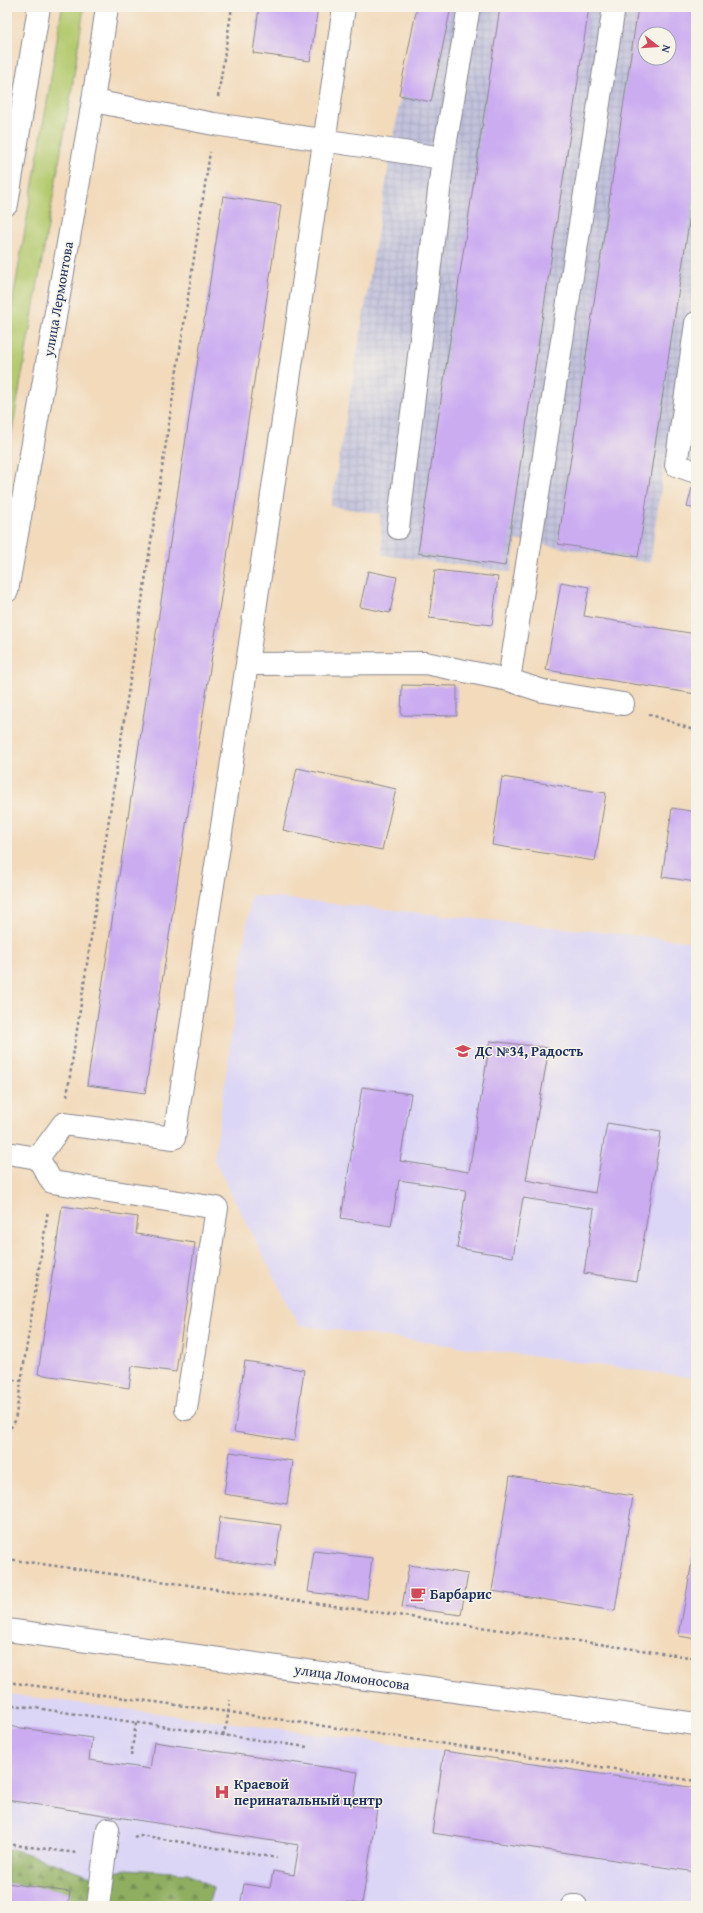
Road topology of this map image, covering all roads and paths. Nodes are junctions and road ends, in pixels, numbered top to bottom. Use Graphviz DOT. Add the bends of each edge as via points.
graph roads {
  1 [pos="39,7"];
  2 [pos="107,7"];
  3 [pos="232,7"];
  4 [pos="344,7"];
  5 [pos="469,7"];
  6 [pos="614,7"];
  7 [pos="93,101"];
  8 [pos="214,124"];
  9 [pos="324,142"];
  10 [pos="443,158"];
  11 [pos="7,204"];
  12 [pos="696,323"];
  13 [pos="696,472"];
  14 [pos="398,528"];
  15 [pos="7,591"];
  16 [pos="247,664"];
  17 [pos="509,680"];
  18 [pos="623,704"];
  19 [pos="696,731"];
  20 [pos="63,1124"];
  21 [pos="7,1153"];
  22 [pos="38,1158"];
  23 [pos="52,1182"];
  24 [pos="7,1379"];
  25 [pos="22,1381"];
  26 [pos="186,1409"];
  27 [pos="7,1433"];
  28 [pos="7,1559"];
  29 [pos="7,1630"];
  30 [pos="696,1658"];
  31 [pos="7,1682"];
  32 [pos="230,1700"];
  33 [pos="7,1704"];
  34 [pos="229,1712"];
  35 [pos="136,1723"];
  36 [pos="696,1724"];
  37 [pos="223,1736"];
  38 [pos="307,1748"];
  39 [pos="131,1756"];
  40 [pos="696,1781"];
  41 [pos="106,1838"];
  42 [pos="7,1844"];
  43 [pos="277,1858"];
  44 [pos="98,1906"];
  45 [pos="572,1906"];
  46 [pos="576,1906"];
  1 -- 11 [label="main road"];
  2 -- 7 [label="main road, улица Лермонтова"];
  3 -- 8 [label="path"];
  4 -- 9 [label="main road"];
  5 -- 10 [label="main road"];
  6 -- 17 [label="main road"];
  7 -- 8 [label="main road"];
  7 -- 15 [label="main road, улица Лермонтова"];
  8 -- 9 [label="main road"];
  8 -- 20 [label="path"];
  9 -- 10 [label="main road"];
  9 -- 16 [label="main road"];
  10 -- 14 [label="main road"];
  12 -- 13 [label="main road" via="676,465"];
  16 -- 17 [label="main road" via="425,663"];
  16 -- 20 [label="main road" via="174,1138"];
  17 -- 18 [label="main road" via="543,690"];
  18 -- 19 [label="path"];
  20 -- 22 [label="main road"];
  21 -- 22 [label="main road"];
  22 -- 23 [label="main road"];
  23 -- 25 [label="path"];
  23 -- 26 [label="main road" via="217,1208"];
  24 -- 25 [label="path"];
  25 -- 27 [label="path" via="15,1421"];
  28 -- 30 [label="path"];
  29 -- 36 [label="main road, улица Ломоносова"];
  31 -- 34 [label="path"];
  32 -- 34 [label="path"];
  33 -- 35 [label="path"];
  34 -- 37 [label="path"];
  34 -- 40 [label="path"];
  35 -- 37 [label="path"];
  35 -- 39 [label="path"];
  37 -- 38 [label="path"];
  41 -- 42 [label="path" via="87,1855"];
  41 -- 43 [label="path" via="139,1835"];
  41 -- 44 [label="main road"];
  45 -- 46 [label="main road"];
}
